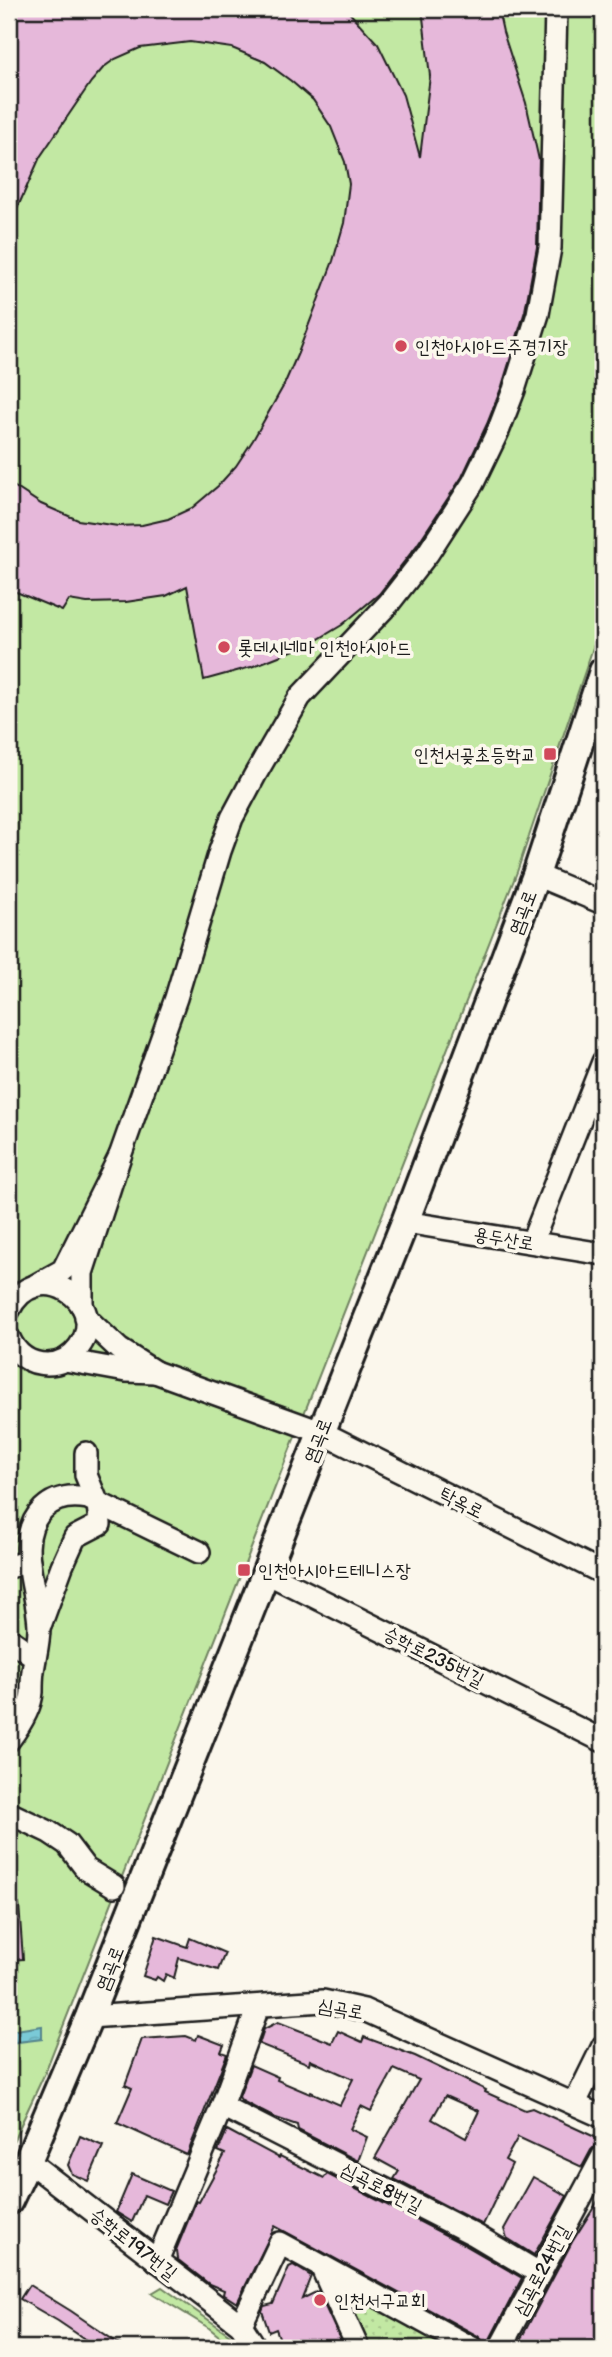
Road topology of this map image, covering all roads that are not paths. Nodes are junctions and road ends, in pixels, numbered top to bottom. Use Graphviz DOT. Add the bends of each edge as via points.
graph roads {
  1 [pos="556,9"];
  2 [pos="603,671"];
  3 [pos="536,875"];
  4 [pos="603,903"];
  5 [pos="603,1062"];
  6 [pos="120,1156"];
  7 [pos="405,1222"];
  8 [pos="532,1242"];
  9 [pos="603,1254"];
  10 [pos="36,1286"];
  11 [pos="10,1305"];
  12 [pos="84,1312"];
  13 [pos="9,1338"];
  14 [pos="65,1360"];
  15 [pos="155,1373"];
  16 [pos="321,1432"];
  17 [pos="86,1453"];
  18 [pos="98,1504"];
  19 [pos="200,1552"];
  20 [pos="19,1564"];
  21 [pos="265,1572"];
  22 [pos="603,1573"];
  23 [pos="39,1628"];
  24 [pos="9,1642"];
  25 [pos="35,1657"];
  26 [pos="602,1736"];
  27 [pos="9,1740"];
  28 [pos="9,1813"];
  29 [pos="114,1886"];
  30 [pos="258,2007"];
  31 [pos="89,2017"];
  32 [pos="603,2046"];
  33 [pos="575,2103"];
  34 [pos="222,2106"];
  35 [pos="603,2117"];
  36 [pos="603,2155"];
  37 [pos="19,2169"];
  38 [pos="9,2201"];
  39 [pos="157,2261"];
  40 [pos="321,2266"];
  41 [pos="539,2273"];
  42 [pos="241,2325"];
  43 [pos="256,2348"];
  44 [pos="358,2348"];
  45 [pos="472,2348"];
  46 [pos="500,2348"];
  1 -- 6 [label="street" via="550,248 538,314 499,429 473,484 428,553 389,603 300,697 232,818"];
  2 -- 3 [label="main road, 염곡로"];
  3 -- 4 [label="street"];
  3 -- 7 [label="main road, 염곡로"];
  5 -- 8 [label="street"];
  6 -- 10 [label="street" via="63,1270"];
  6 -- 12 [label="street" via="82,1273"];
  7 -- 8 [label="street, 용두산로"];
  7 -- 16 [label="main road, 염곡로"];
  8 -- 9 [label="street, 용두산로"];
  10 -- 11 [label="street"];
  10 -- 12 [label="street" via="64,1288"];
  12 -- 14 [label="street" via="82,1342"];
  12 -- 15 [label="street" via="119,1349"];
  13 -- 14 [label="street" via="16,1352 28,1360 40,1364"];
  14 -- 15 [label="street"];
  15 -- 16 [label="street, 탁옥로"];
  16 -- 21 [label="main road, 염곡로"];
  16 -- 22 [label="street, 탁옥로"];
  17 -- 18 [label="street" via="86,1475"];
  18 -- 19 [label="street"];
  18 -- 20 [label="street" via="77,1496 47,1505 32,1525 29,1546"];
  18 -- 23 [label="street" via="100,1524 75,1537"];
  20 -- 23 [label="street"];
  21 -- 26 [label="street, 승학로235번길"];
  21 -- 31 [label="main road, 염곡로"];
  23 -- 25 [label="street"];
  24 -- 25 [label="street"];
  25 -- 27 [label="street" via="32,1695"];
  28 -- 29 [label="street" via="67,1844 86,1869"];
  30 -- 31 [label="street, 심곡로"];
  30 -- 33 [label="street, 심곡로" via="323,2001 365,2010"];
  30 -- 34 [label="street"];
  31 -- 37 [label="main road, 염곡로"];
  32 -- 33 [label="street"];
  33 -- 35 [label="street, 심곡로"];
  34 -- 39 [label="street"];
  34 -- 41 [label="street, 심곡로8번길" via="475,2235"];
  36 -- 41 [label="street, 심곡로24번길"];
  37 -- 38 [label="main road, 염곡로"];
  37 -- 39 [label="street, 승학로197번길"];
  39 -- 42 [label="street, 승학로197번길"];
  40 -- 42 [label="street" via="280,2243"];
  40 -- 44 [label="street"];
  40 -- 45 [label="street"];
  41 -- 46 [label="street, 심곡로24번길"];
  42 -- 43 [label="street, 승학로197번길"];
}
